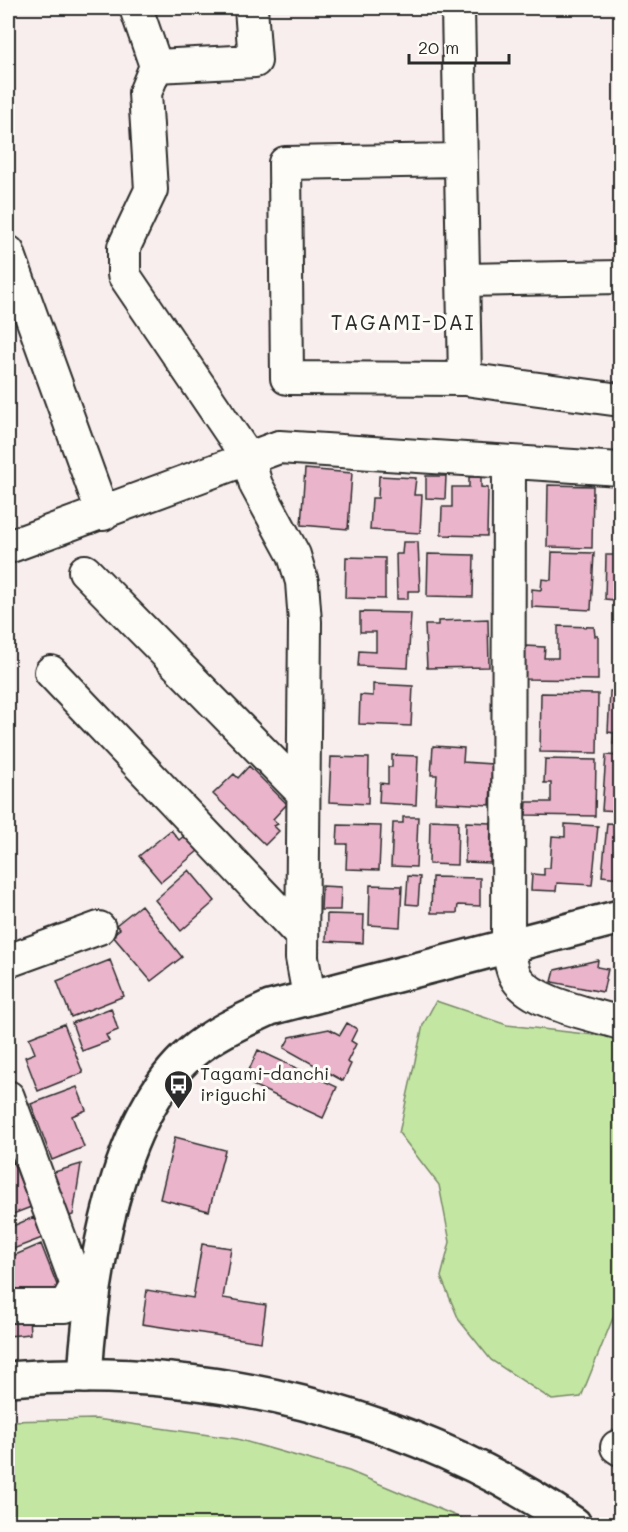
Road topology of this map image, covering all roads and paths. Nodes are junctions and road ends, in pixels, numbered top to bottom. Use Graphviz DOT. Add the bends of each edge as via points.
graph roads {
  1 [pos="136,8"];
  2 [pos="251,8"];
  3 [pos="458,8"];
  4 [pos="156,66"];
  5 [pos="459,160"];
  6 [pos="8,252"];
  7 [pos="621,278"];
  8 [pos="464,280"];
  9 [pos="465,380"];
  10 [pos="621,400"];
  11 [pos="248,458"];
  12 [pos="509,462"];
  13 [pos="621,469"];
  14 [pos="104,514"];
  15 [pos="8,547"];
  16 [pos="85,571"];
  17 [pos="51,672"];
  18 [pos="303,793"];
  19 [pos="621,917"];
  20 [pos="99,928"];
  21 [pos="302,936"];
  22 [pos="508,946"];
  23 [pos="8,961"];
  24 [pos="309,996"];
  25 [pos="621,1023"];
  26 [pos="8,1097"];
  27 [pos="13,1128"];
  28 [pos="85,1285"];
  29 [pos="8,1306"];
  30 [pos="86,1376"];
  31 [pos="8,1379"];
  32 [pos="574,1524"];
  1 -- 4 [label="street"];
  2 -- 4 [label="street" via="255,61"];
  3 -- 5 [label="street"];
  4 -- 11 [label="street" via="145,93 151,190 124,247 124,275"];
  5 -- 8 [label="street"];
  5 -- 9 [label="street" via="285,163 287,378"];
  6 -- 14 [label="street"];
  7 -- 8 [label="street"];
  8 -- 9 [label="street"];
  9 -- 10 [label="street"];
  11 -- 12 [label="street" via="279,447"];
  11 -- 14 [label="street"];
  11 -- 18 [label="street" via="256,485 291,547 302,582"];
  12 -- 13 [label="street"];
  12 -- 22 [label="street"];
  14 -- 15 [label="street"];
  16 -- 18 [label="street"];
  17 -- 21 [label="street"];
  18 -- 21 [label="street"];
  19 -- 22 [label="street"];
  20 -- 23 [label="street"];
  21 -- 24 [label="street"];
  22 -- 24 [label="street"];
  22 -- 25 [label="street" via="517,979 538,997"];
  24 -- 28 [label="street" via="226,1028 190,1054 166,1080 144,1116 121,1172"];
  26 -- 27 [label="street"];
  27 -- 28 [label="street"];
  28 -- 29 [label="street" via="65,1306"];
  28 -- 30 [label="street"];
  30 -- 31 [label="street"];
  30 -- 32 [label="street" via="149,1378 217,1387 271,1395 337,1412 495,1476"];
}
